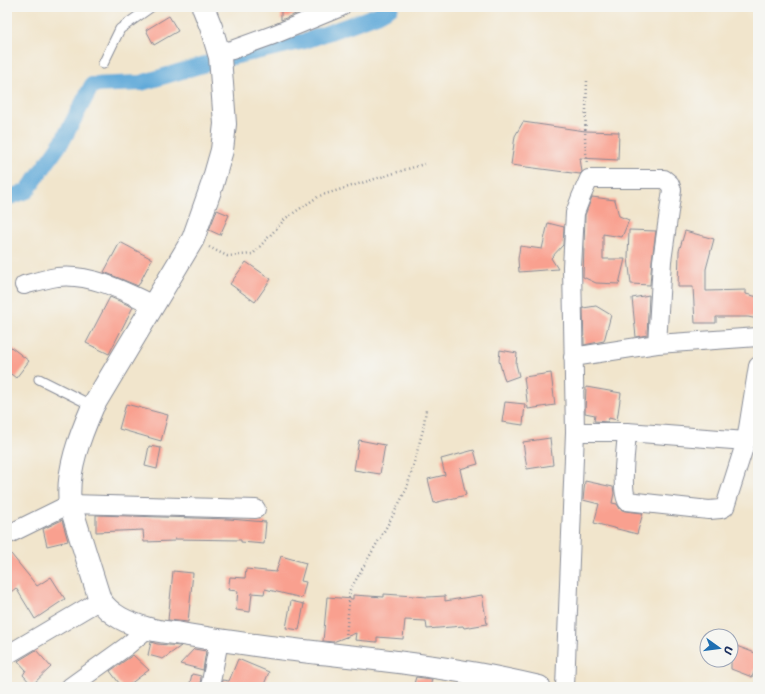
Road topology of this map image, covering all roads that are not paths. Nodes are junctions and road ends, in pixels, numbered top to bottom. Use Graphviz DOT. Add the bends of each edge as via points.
graph roads {
  1 [pos="151,7"];
  2 [pos="204,7"];
  3 [pos="341,7"];
  4 [pos="229,51"];
  5 [pos="102,64"];
  6 [pos="24,285"];
  7 [pos="153,305"];
  8 [pos="758,337"];
  9 [pos="657,344"];
  10 [pos="573,357"];
  11 [pos="758,366"];
  12 [pos="39,379"];
  13 [pos="93,406"];
  14 [pos="575,432"];
  15 [pos="627,432"];
  16 [pos="746,441"];
  17 [pos="70,504"];
  18 [pos="256,509"];
  19 [pos="7,535"];
  20 [pos="100,600"];
  21 [pos="147,629"];
  22 [pos="219,641"];
  23 [pos="7,655"];
  24 [pos="475,681"];
  25 [pos="70,687"];
  26 [pos="210,687"];
  27 [pos="538,687"];
  28 [pos="565,687"];
  1 -- 5 [label="lane" via="120,29"];
  2 -- 4 [label="street"];
  3 -- 4 [label="street"];
  4 -- 7 [label="street" via="222,150 212,185 193,239"];
  6 -- 7 [label="street" via="58,277 80,278 105,284"];
  7 -- 13 [label="street"];
  8 -- 9 [label="street"];
  9 -- 10 [label="street"];
  9 -- 10 [label="street" via="662,261 672,190 670,184 664,179 589,179 575,214 572,267"];
  10 -- 14 [label="street"];
  11 -- 16 [label="street"];
  12 -- 13 [label="lane"];
  13 -- 17 [label="street" via="81,434 74,460 70,478"];
  14 -- 15 [label="street"];
  14 -- 28 [label="street"];
  15 -- 16 [label="street"];
  15 -- 16 [label="street" via="624,486 627,501 709,510 725,507"];
  17 -- 18 [label="street"];
  17 -- 19 [label="street"];
  17 -- 20 [label="street"];
  20 -- 21 [label="street" via="114,615"];
  20 -- 23 [label="street"];
  21 -- 22 [label="street"];
  21 -- 25 [label="street"];
  22 -- 24 [label="street" via="426,666"];
  22 -- 26 [label="street"];
  24 -- 27 [label="street" via="512,681"];
}
